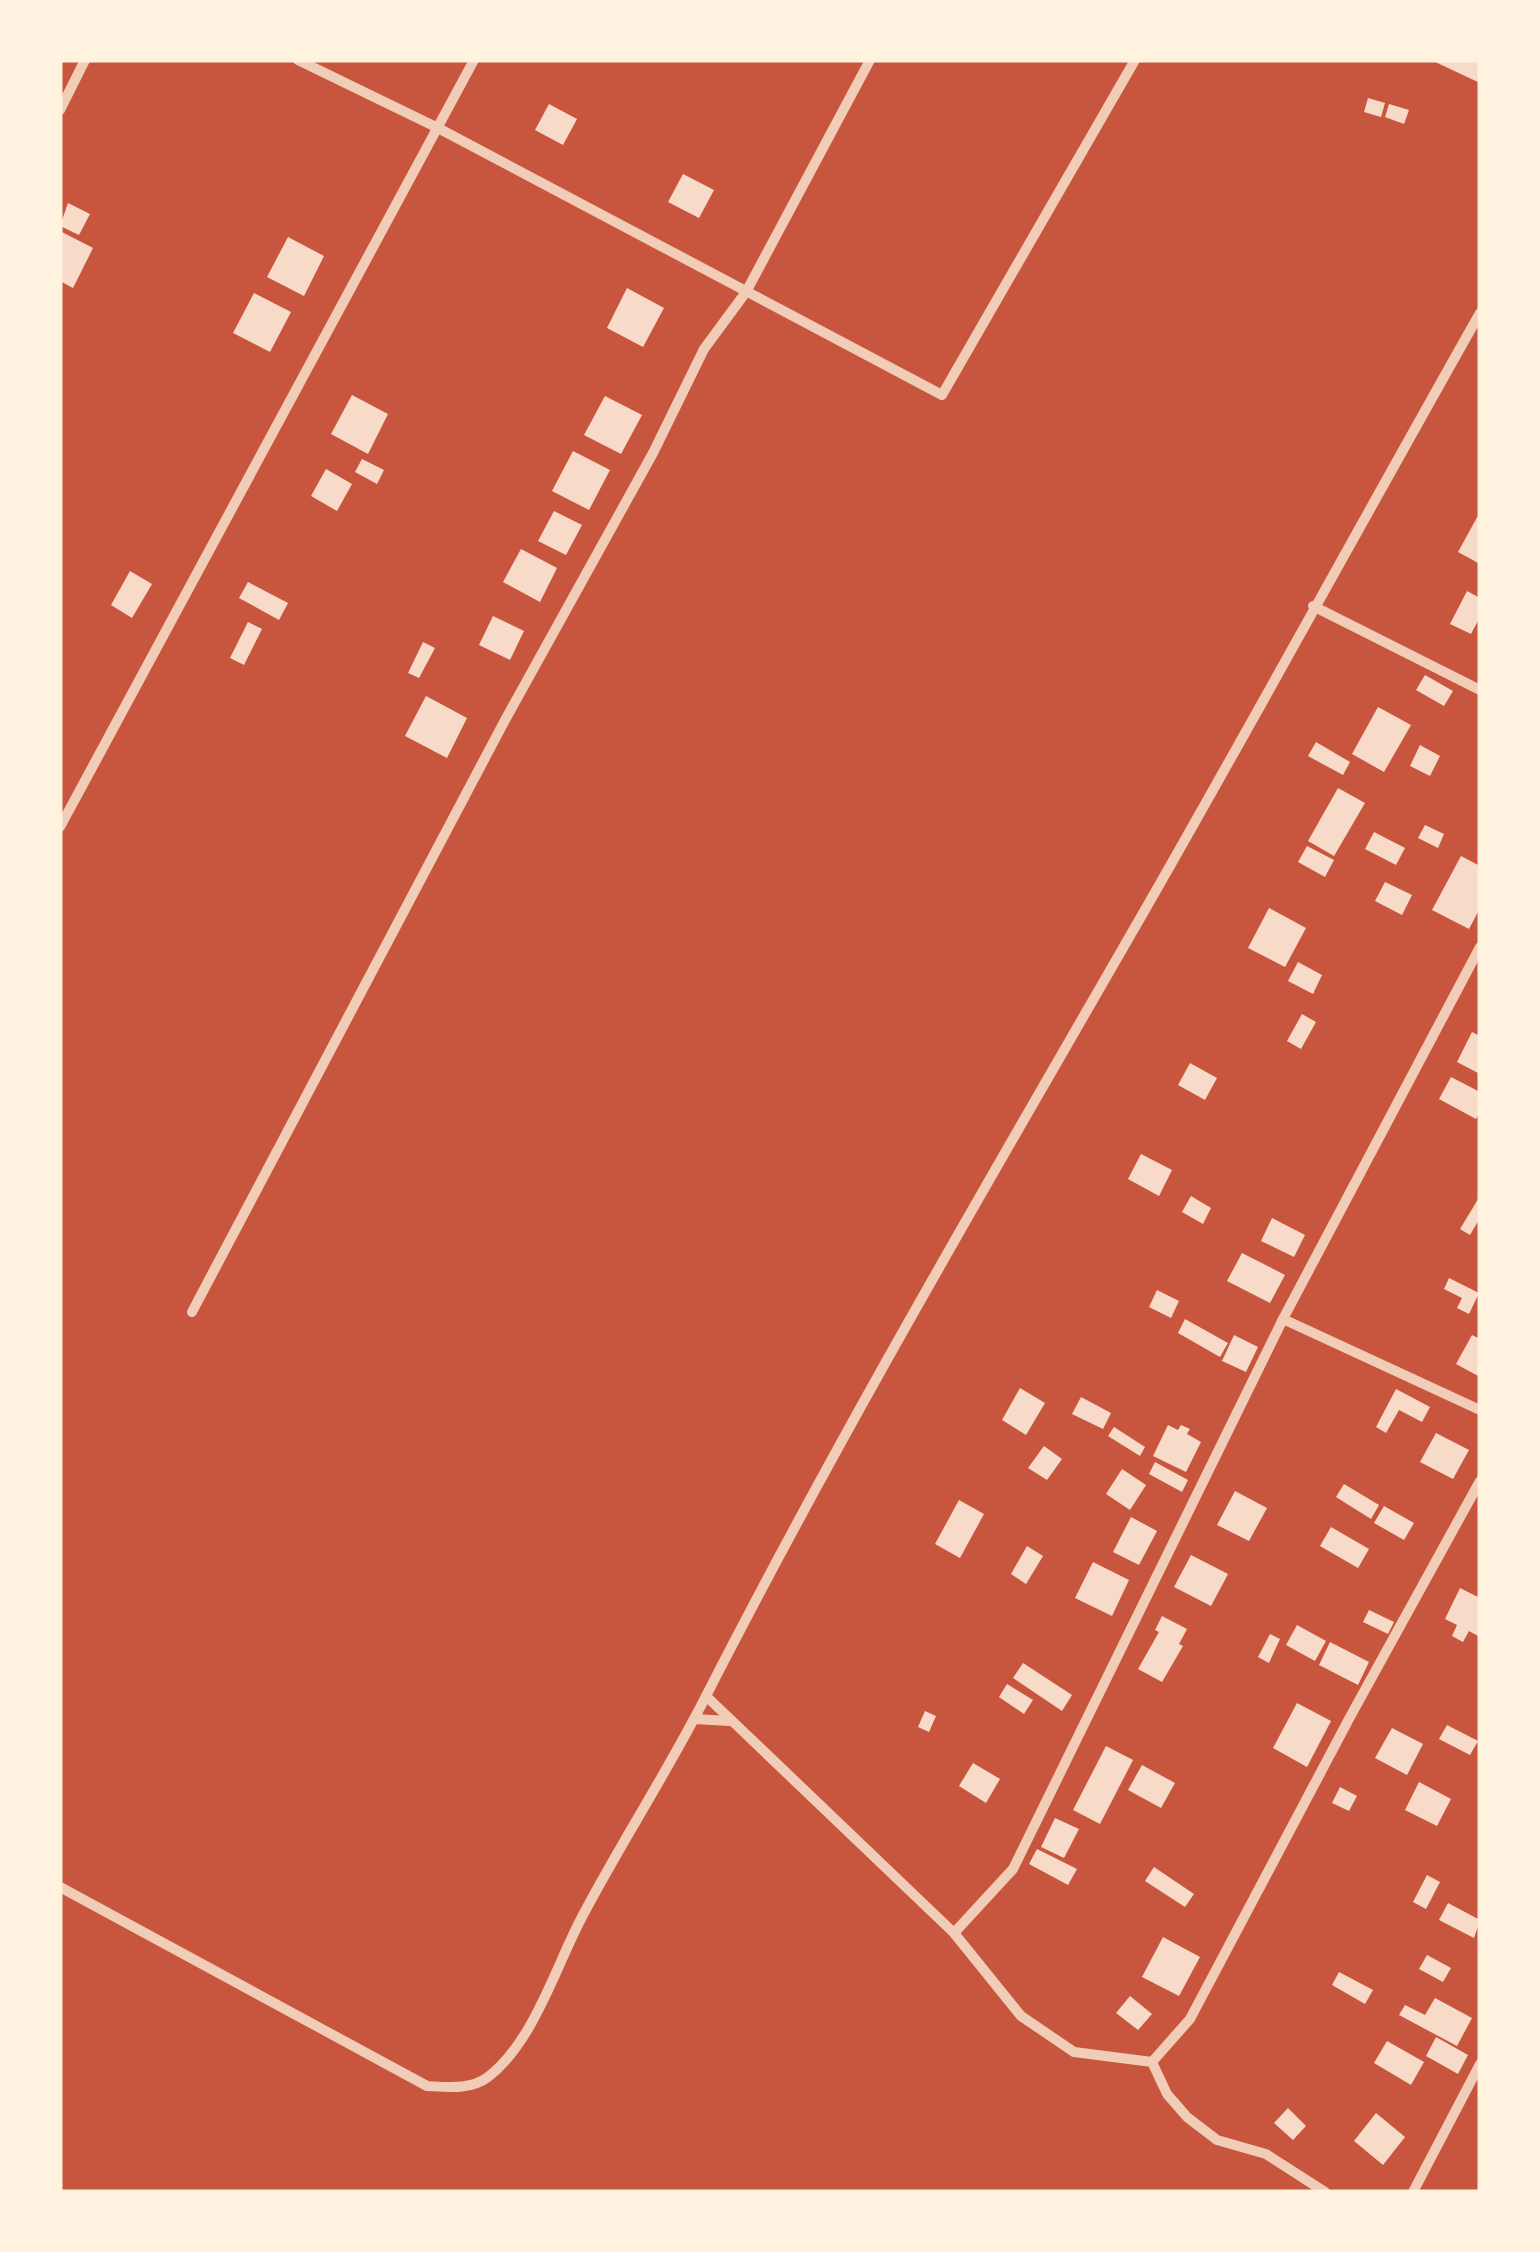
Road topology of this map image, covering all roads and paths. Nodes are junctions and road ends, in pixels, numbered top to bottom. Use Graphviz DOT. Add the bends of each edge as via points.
graph roads {
  1 [pos="85,60"];
  2 [pos="298,60"];
  3 [pos="474,60"];
  4 [pos="870,60"];
  5 [pos="1135,60"];
  6 [pos="60,110"];
  7 [pos="438,128"];
  8 [pos="746,292"];
  9 [pos="1480,313"];
  10 [pos="1313,606"];
  11 [pos="1480,690"];
  12 [pos="60,827"];
  13 [pos="1480,946"];
  14 [pos="192,1312"];
  15 [pos="1284,1319"];
  16 [pos="1480,1410"];
  17 [pos="1480,1480"];
  18 [pos="706,1696"];
  19 [pos="695,1720"];
  20 [pos="729,1721"];
  21 [pos="60,1888"];
  22 [pos="954,1934"];
  23 [pos="1152,2062"];
  24 [pos="1480,2064"];
  25 [pos="1325,2192"];
  26 [pos="1413,2192"];
  1 -- 6 [label="street"];
  2 -- 7 [label="street"];
  3 -- 7 [label="street"];
  4 -- 8 [label="street"];
  5 -- 8 [label="street" via="942,395"];
  7 -- 8 [label="street"];
  7 -- 12 [label="street"];
  8 -- 14 [label="street" via="704,348"];
  9 -- 10 [label="street"];
  10 -- 11 [label="street"];
  10 -- 18 [label="street" via="848,1427"];
  13 -- 15 [label="street"];
  15 -- 16 [label="street"];
  15 -- 22 [label="street" via="1013,1870"];
  17 -- 23 [label="street" via="1190,2019"];
  18 -- 19 [label="street"];
  18 -- 20 [label="street"];
  19 -- 20 [label="street"];
  19 -- 21 [label="street" via="583,1914 522,2038 484,2080 456,2088 428,2086 400,2072"];
  20 -- 22 [label="street"];
  22 -- 23 [label="street" via="1020,2016 1074,2052"];
  23 -- 25 [label="street" via="1186,2118 1218,2140 1266,2154"];
  24 -- 26 [label="street"];
}
